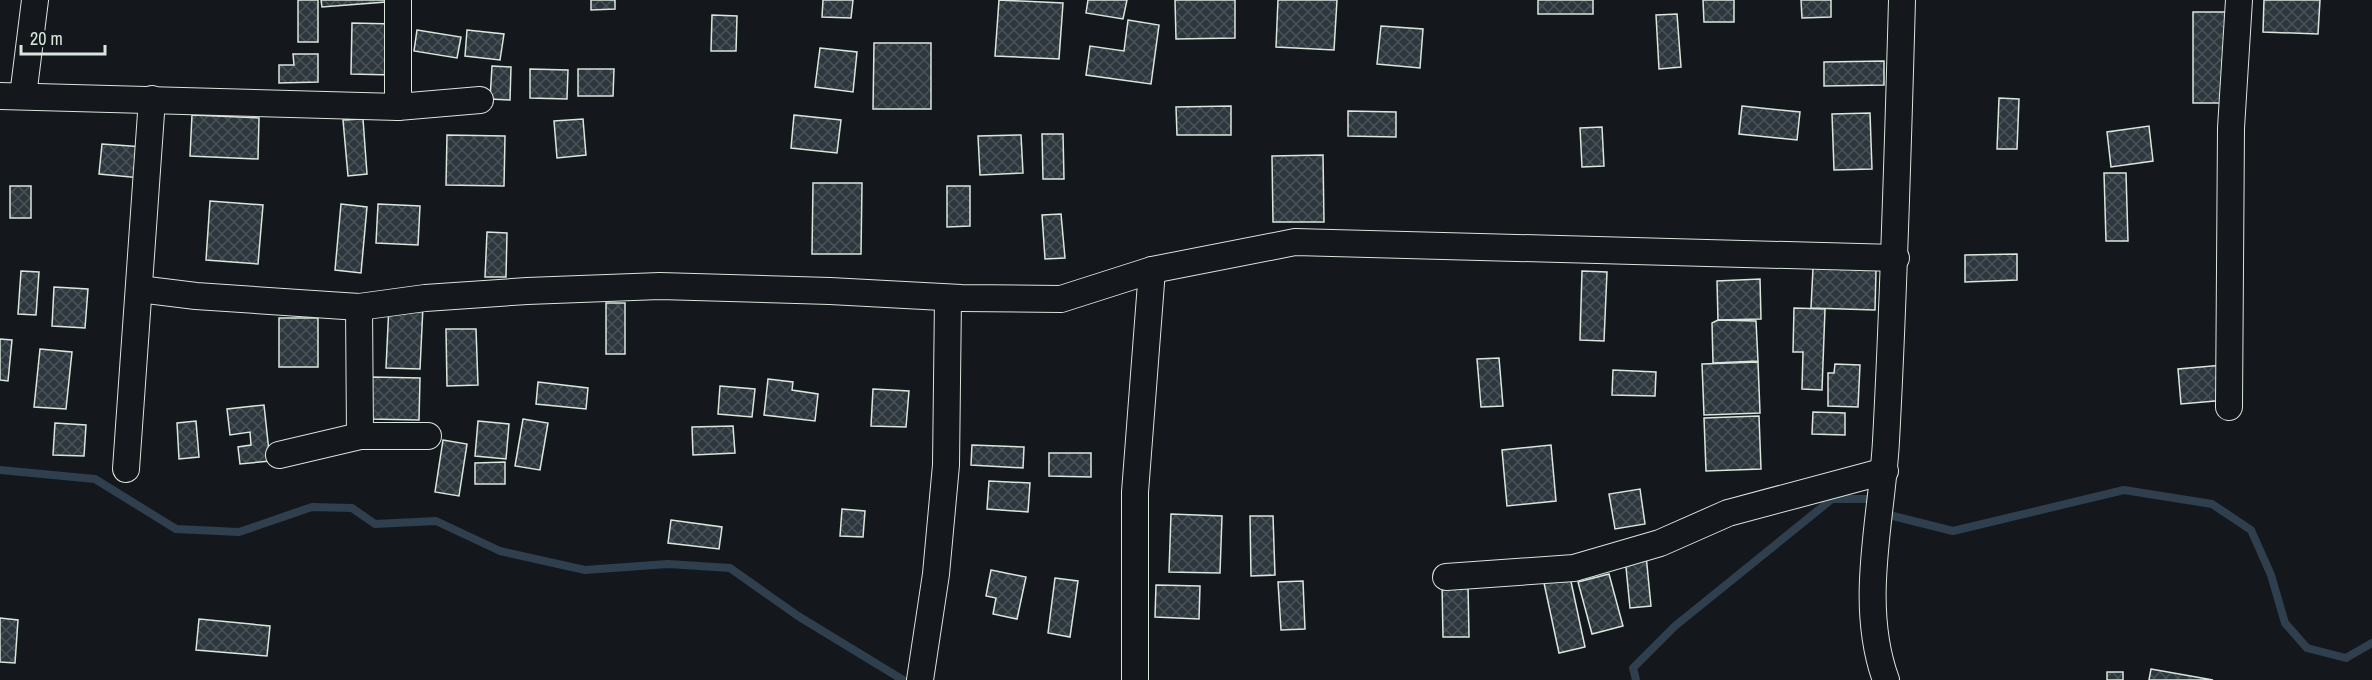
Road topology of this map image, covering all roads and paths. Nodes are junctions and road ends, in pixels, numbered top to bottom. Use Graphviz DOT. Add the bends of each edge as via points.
graph roads {
  1 [pos="35,0"];
  2 [pos="398,0"];
  3 [pos="1902,0"];
  4 [pos="2239,0"];
  5 [pos="12,96"];
  6 [pos="152,99"];
  7 [pos="480,100"];
  8 [pos="398,107"];
  9 [pos="1896,258"];
  10 [pos="1152,270"];
  11 [pos="139,289"];
  12 [pos="948,298"];
  13 [pos="359,307"];
  14 [pos="2229,407"];
  15 [pos="360,436"];
  16 [pos="428,436"];
  17 [pos="279,455"];
  18 [pos="126,469"];
  19 [pos="1883,481"];
  20 [pos="1446,577"];
  21 [pos="920,680"];
  22 [pos="1135,680"];
  23 [pos="1886,680"];
  1 -- 5 [label="street"];
  2 -- 8 [label="street"];
  3 -- 9 [label="street"];
  4 -- 14 [label="street" via="2231,128"];
  5 -- 6 [label="street"];
  6 -- 8 [label="street"];
  6 -- 11 [label="street"];
  7 -- 8 [label="street"];
  9 -- 10 [label="street" via="1295,242"];
  9 -- 19 [label="street"];
  10 -- 12 [label="street" via="1061,298"];
  10 -- 22 [label="street" via="1135,492"];
  11 -- 13 [label="street"];
  11 -- 18 [label="street"];
  12 -- 13 [label="street" via="660,286 425,298"];
  12 -- 21 [label="street" via="946,465 936,574"];
  13 -- 15 [label="street"];
  15 -- 16 [label="street"];
  15 -- 17 [label="street"];
  19 -- 20 [label="street" via="1728,513 1660,543 1574,568"];
  19 -- 23 [label="street" via="1873,605 1878,659"];
}
